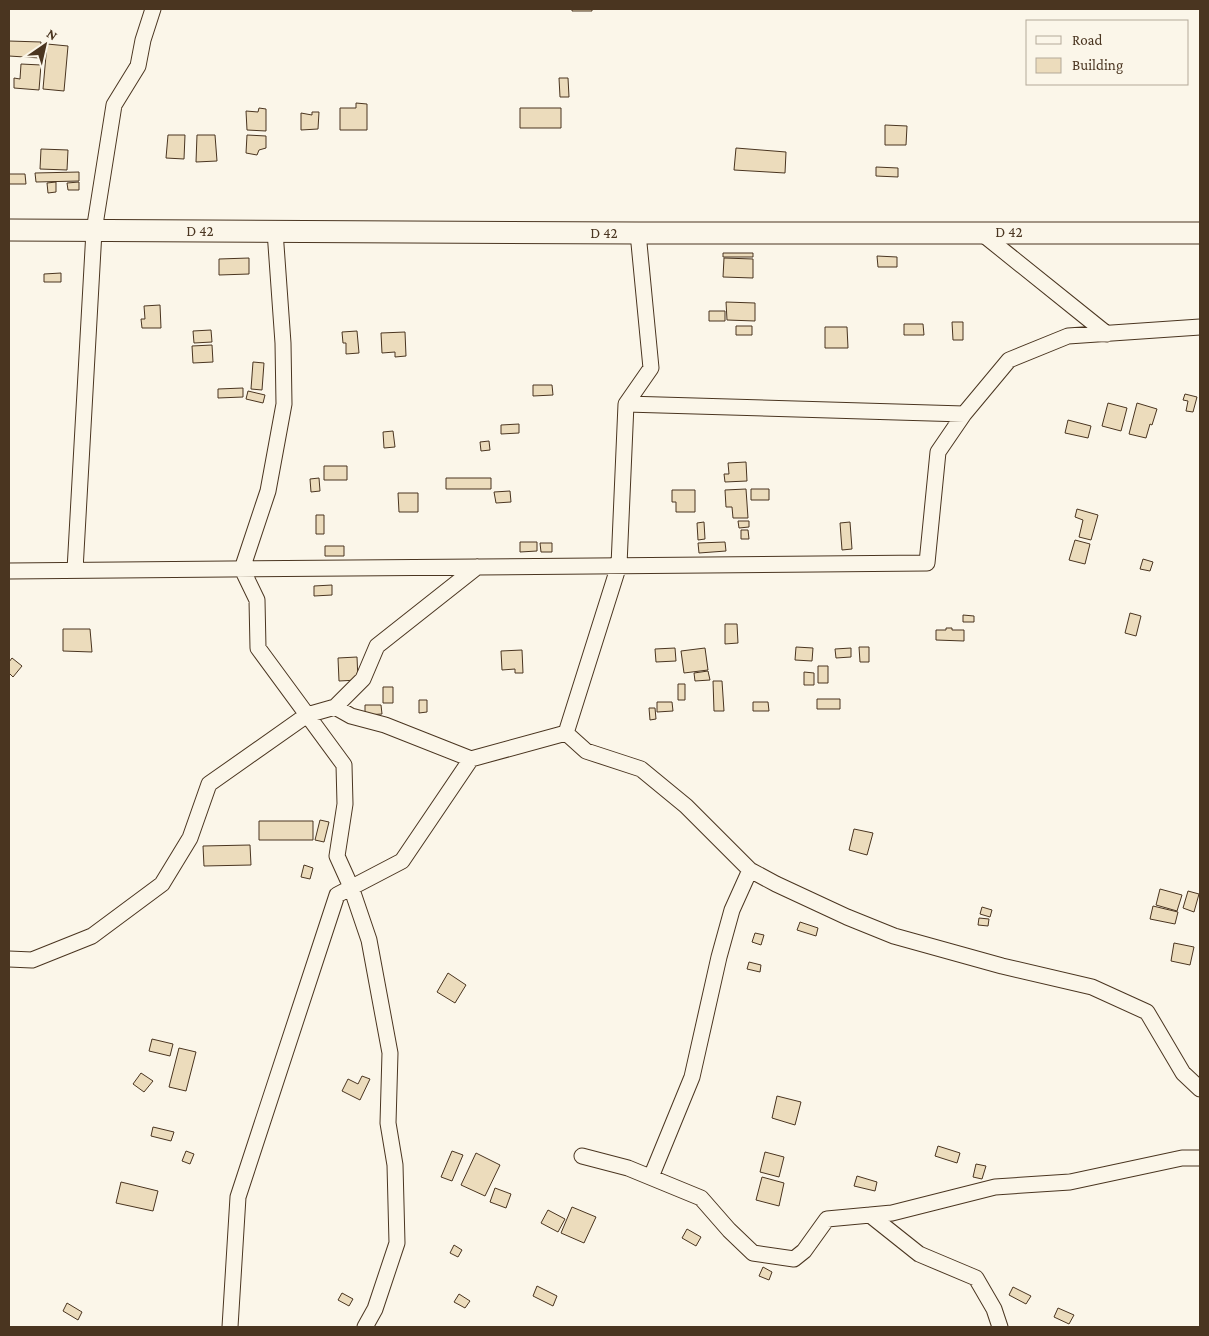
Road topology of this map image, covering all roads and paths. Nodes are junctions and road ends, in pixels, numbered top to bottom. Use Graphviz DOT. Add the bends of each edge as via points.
graph roads {
  1 [pos="152,9"];
  2 [pos="9,230"];
  3 [pos="94,231"];
  4 [pos="276,231"];
  5 [pos="980,232"];
  6 [pos="1200,232"];
  7 [pos="638,233"];
  8 [pos="1200,327"];
  9 [pos="1107,334"];
  10 [pos="626,404"];
  11 [pos="964,414"];
  12 [pos="619,565"];
  13 [pos="477,567"];
  14 [pos="242,568"];
  15 [pos="75,570"];
  16 [pos="9,571"];
  17 [pos="335,706"];
  18 [pos="307,715"];
  19 [pos="566,733"];
  20 [pos="471,759"];
  21 [pos="750,870"];
  22 [pos="351,888"];
  23 [pos="9,959"];
  24 [pos="1200,1088"];
  25 [pos="582,1156"];
  26 [pos="1200,1158"];
  27 [pos="651,1177"];
  28 [pos="870,1215"];
  29 [pos="230,1327"];
  30 [pos="365,1327"];
  31 [pos="1000,1327"];
  1 -- 3 [label="street" via="138,66 114,105"];
  2 -- 3 [label="street, D 42 / D 42"];
  3 -- 4 [label="street, D 42 / D 42"];
  3 -- 15 [label="street"];
  4 -- 7 [label="street, D 42 / D 42"];
  4 -- 14 [label="street" via="284,404 268,491"];
  5 -- 6 [label="street, D 42 / D 42"];
  5 -- 7 [label="street, D 42 / D 42"];
  5 -- 9 [label="street"];
  7 -- 10 [label="street" via="651,368"];
  8 -- 9 [label="street"];
  9 -- 11 [label="street" via="1068,336 1009,360"];
  10 -- 11 [label="street"];
  10 -- 12 [label="street"];
  11 -- 12 [label="street" via="938,452 927,563"];
  12 -- 13 [label="street"];
  12 -- 19 [label="street"];
  13 -- 14 [label="street"];
  13 -- 17 [label="street" via="377,646 363,679"];
  14 -- 15 [label="street"];
  14 -- 18 [label="street" via="257,600 258,648"];
  15 -- 16 [label="street"];
  17 -- 18 [label="street"];
  17 -- 20 [label="street" via="351,716 385,725"];
  18 -- 22 [label="street" via="344,765 345,804 337,856"];
  18 -- 23 [label="street" via="210,784 190,838 162,884 92,936 32,960"];
  19 -- 20 [label="street"];
  19 -- 21 [label="street" via="586,751 641,769 686,806"];
  20 -- 22 [label="street" via="402,861"];
  21 -- 24 [label="street" via="894,936 1092,987 1147,1012 1182,1072"];
  21 -- 27 [label="street" via="732,910 692,1077"];
  22 -- 29 [label="street" via="337,895 238,1198"];
  22 -- 30 [label="street" via="368,940 390,1053 388,1123 395,1165 397,1243 375,1309"];
  25 -- 27 [label="street"];
  26 -- 28 [label="street" via="1182,1158 1070,1182 995,1187 892,1213"];
  27 -- 28 [label="street" via="701,1198 753,1253 794,1259 827,1219"];
  28 -- 31 [label="street" via="919,1254 976,1278 994,1309"];
}
